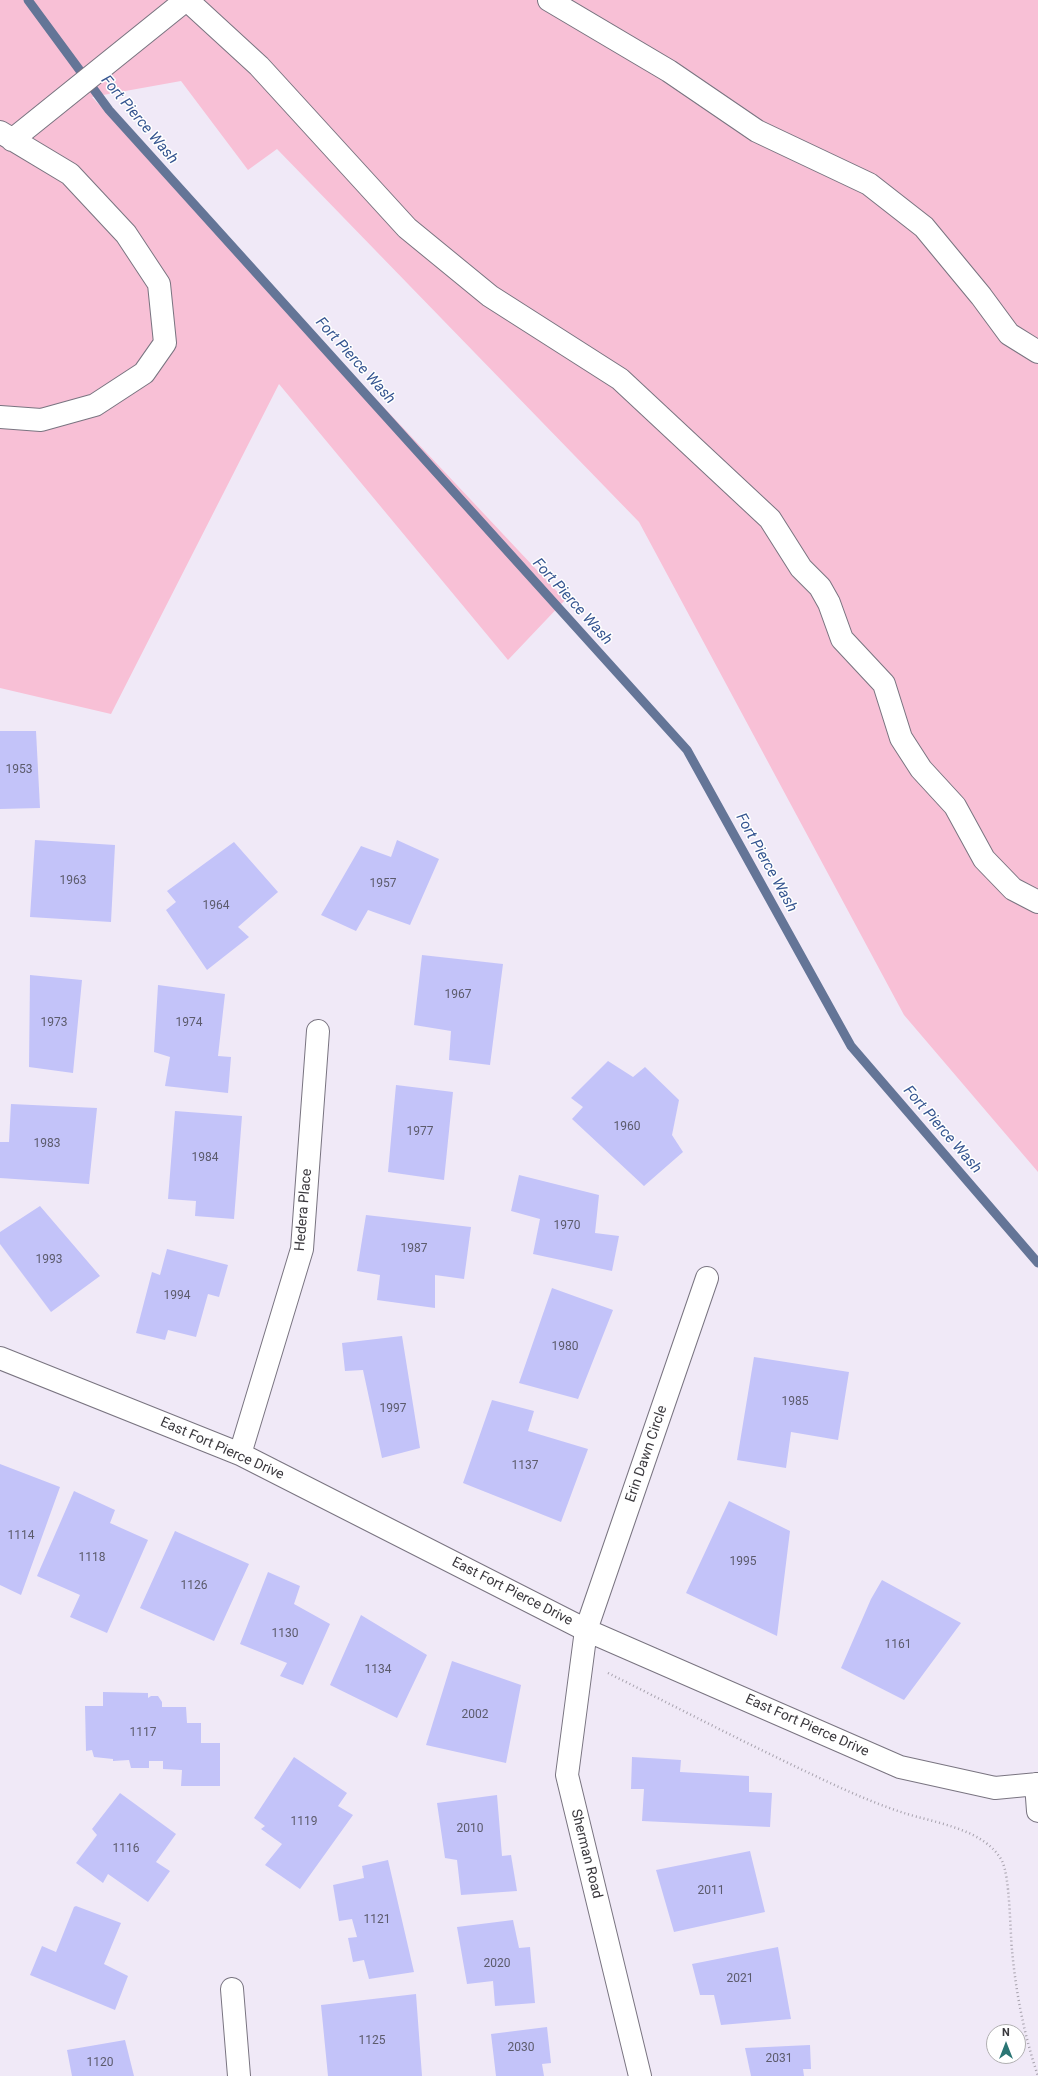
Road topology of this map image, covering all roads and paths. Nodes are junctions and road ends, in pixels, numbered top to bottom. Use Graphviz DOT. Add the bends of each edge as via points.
graph roads {
  1 [pos="187,0"];
  2 [pos="550,0"];
  3 [pos="6,136"];
  4 [pos="1038,352"];
  5 [pos="0,417"];
  6 [pos="1038,902"];
  7 [pos="318,1031"];
  8 [pos="707,1278"];
  9 [pos="0,1358"];
  10 [pos="240,1454"];
  11 [pos="586,1630"];
  12 [pos="582,1660"];
  13 [pos="1037,1784"];
  14 [pos="1038,1811"];
  15 [pos="232,1989"];
  16 [pos="238,2076"];
  17 [pos="640,2076"];
  18 [pos="1038,2076"];
  1 -- 3 [label="street"];
  1 -- 6 [label="street" via="260,66 407,228 490,296 620,379 770,519 801,568 820,587 829,603 842,639 884,684 901,738 921,769 955,806 984,859 1014,889"];
  2 -- 4 [label="street" via="669,71 757,131 869,184 924,227 1009,334"];
  3 -- 5 [label="street" via="70,174 126,234 159,284 165,343 144,373 95,404 41,420"];
  7 -- 10 [label="street, Hedera Place" via="302,1249"];
  8 -- 11 [label="street, Erin Dawn Circle"];
  9 -- 10 [label="street, East Fort Pierce Drive"];
  10 -- 11 [label="street, East Fort Pierce Drive"];
  11 -- 12 [label="street, Sherman Road"];
  11 -- 13 [label="street, East Fort Pierce Drive" via="900,1767 994,1788"];
  12 -- 17 [label="street, Sherman Road" via="567,1775"];
  12 -- 18 [label="path" via="838,1787 884,1806 961,1829 988,1844 1002,1862 1007,1886 1017,1991 1030,2052"];
  13 -- 14 [label="street"];
  15 -- 16 [label="street"];
}
